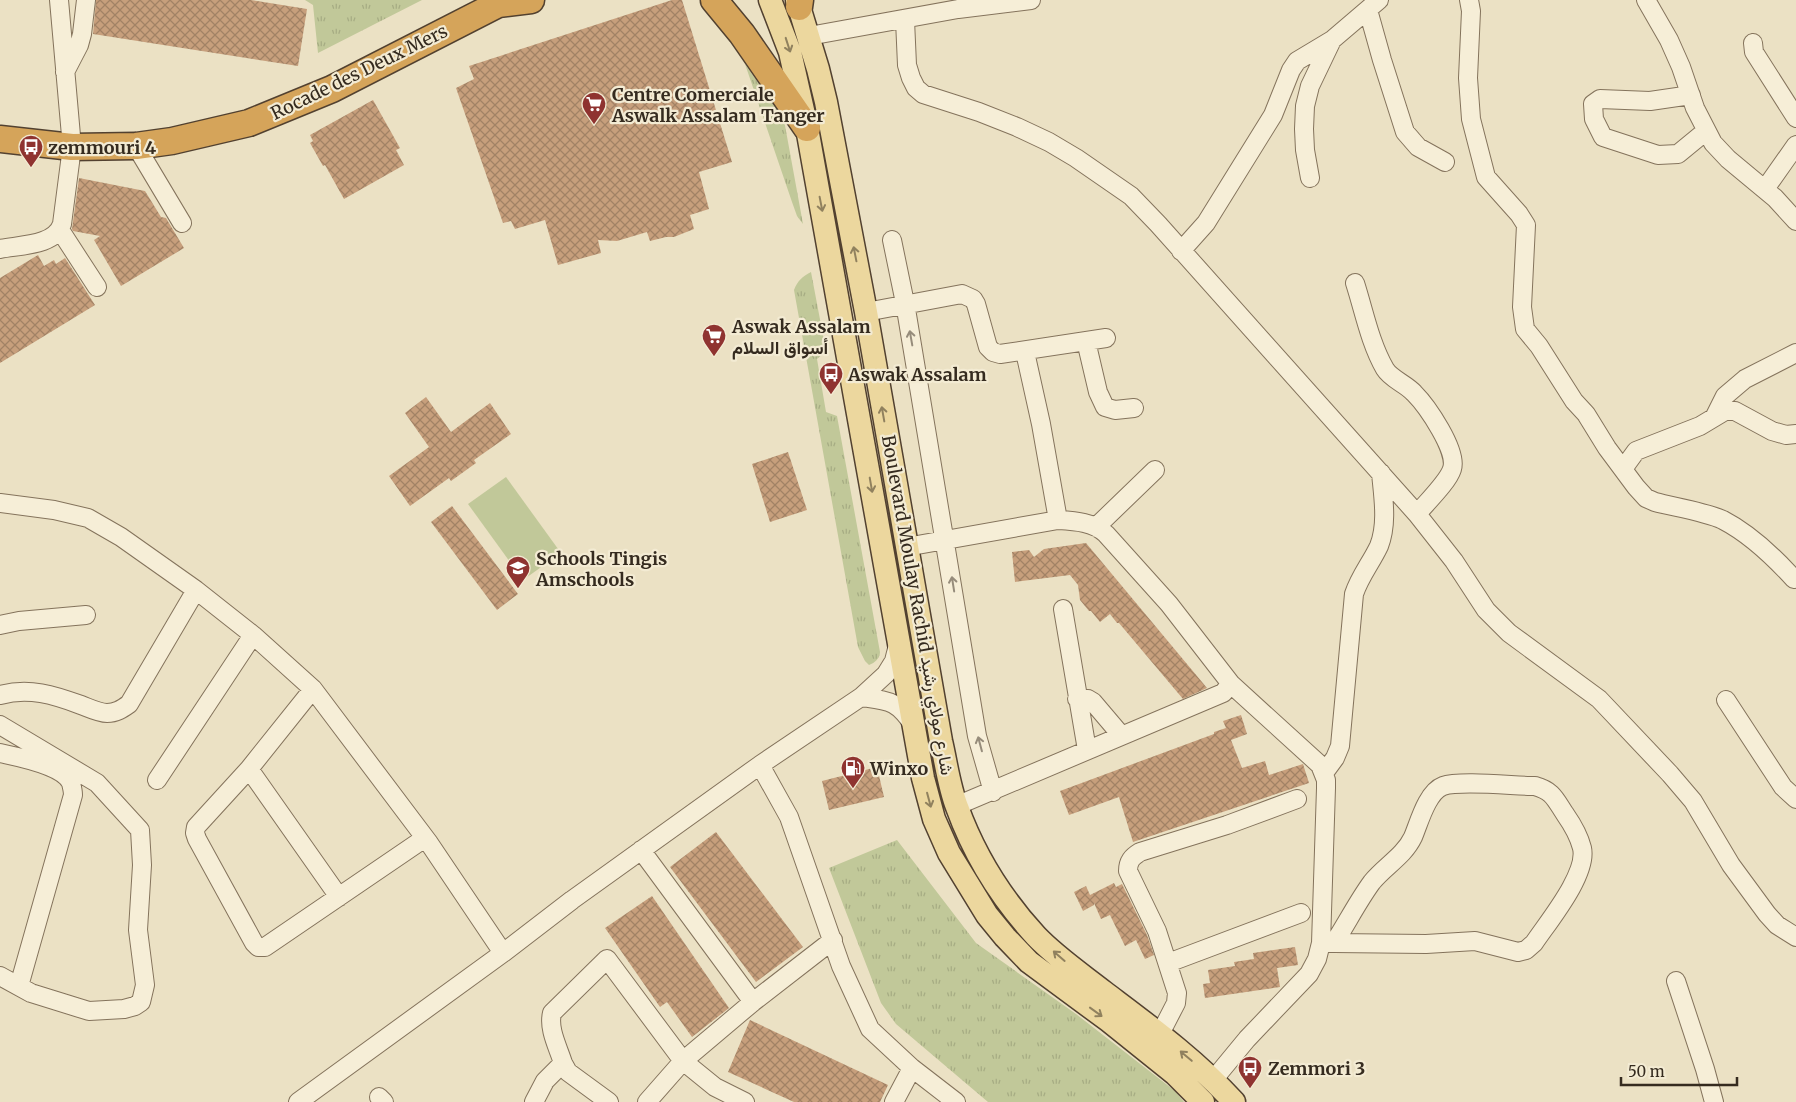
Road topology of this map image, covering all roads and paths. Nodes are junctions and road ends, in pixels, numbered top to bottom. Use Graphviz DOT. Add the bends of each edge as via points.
graph roads {
  1 [pos="59,0"];
  2 [pos="86,0"];
  3 [pos="531,0"];
  4 [pos="714,0"];
  5 [pos="770,0"];
  6 [pos="1031,0"];
  7 [pos="1469,0"];
  8 [pos="1646,0"];
  9 [pos="502,2"];
  10 [pos="799,2"];
  11 [pos="960,5"];
  12 [pos="1374,5"];
  13 [pos="905,20"];
  14 [pos="809,36"];
  15 [pos="1332,40"];
  16 [pos="1753,43"];
  17 [pos="65,72"];
  18 [pos="1691,95"];
  19 [pos="1796,118"];
  20 [pos="807,128"];
  21 [pos="1706,131"];
  22 [pos="0,140"];
  23 [pos="136,146"];
  24 [pos="1796,146"];
  25 [pos="72,147"];
  26 [pos="1445,162"];
  27 [pos="1310,178"];
  28 [pos="1765,190"];
  29 [pos="1796,221"];
  30 [pos="182,223"];
  31 [pos="60,230"];
  32 [pos="892,240"];
  33 [pos="0,249"];
  34 [pos="1181,251"];
  35 [pos="1355,283"];
  36 [pos="97,287"];
  37 [pos="905,303"];
  38 [pos="866,312"];
  39 [pos="1106,338"];
  40 [pos="1086,341"];
  41 [pos="1025,352"];
  42 [pos="1796,353"];
  43 [pos="1134,408"];
  44 [pos="1715,416"];
  45 [pos="1796,434"];
  46 [pos="1623,469"];
  47 [pos="1155,470"];
  48 [pos="1381,473"];
  49 [pos="0,503"];
  50 [pos="1416,514"];
  51 [pos="1058,520"];
  52 [pos="1096,526"];
  53 [pos="945,540"];
  54 [pos="906,546"];
  55 [pos="1794,579"];
  56 [pos="196,590"];
  57 [pos="1063,609"];
  58 [pos="86,615"];
  59 [pos="0,625"];
  60 [pos="253,635"];
  61 [pos="899,642"];
  62 [pos="1231,684"];
  63 [pos="313,689"];
  64 [pos="0,695"];
  65 [pos="861,697"];
  66 [pos="1077,699"];
  67 [pos="1726,700"];
  68 [pos="0,725"];
  69 [pos="915,726"];
  70 [pos="1120,735"];
  71 [pos="1087,750"];
  72 [pos="0,753"];
  73 [pos="760,765"];
  74 [pos="250,769"];
  75 [pos="1324,773"];
  76 [pos="157,780"];
  77 [pos="993,792"];
  78 [pos="1297,799"];
  79 [pos="1796,800"];
  80 [pos="956,806"];
  81 [pos="425,838"];
  82 [pos="641,850"];
  83 [pos="339,896"];
  84 [pos="1301,913"];
  85 [pos="1795,934"];
  86 [pos="833,940"];
  87 [pos="1327,943"];
  88 [pos="503,953"];
  89 [pos="1168,963"];
  90 [pos="0,976"];
  91 [pos="1676,981"];
  92 [pos="19,986"];
  93 [pos="753,1002"];
  94 [pos="1160,1034"];
  95 [pos="683,1061"];
  96 [pos="562,1062"];
  97 [pos="912,1068"];
  98 [pos="1214,1079"];
  99 [pos="298,1102"];
  100 [pos="534,1102"];
  101 [pos="609,1102"];
  102 [pos="647,1102"];
  103 [pos="745,1102"];
  104 [pos="894,1102"];
  105 [pos="956,1102"];
  106 [pos="1203,1102"];
  107 [pos="1234,1102"];
  108 [pos="1714,1102"];
  1 -- 17 [label="street"];
  2 -- 17 [label="street" via="79,46"];
  3 -- 9 [label="highway"];
  4 -- 20 [label="highway" via="742,34"];
  5 -- 20 [label="main road, Boulevard Moulay Rachid شارع مولاي رشيد, one-way" via="790,52"];
  6 -- 11 [label="street"];
  7 -- 46 [label="street" via="1471,119 1486,177 1526,225 1522,307 1525,329"];
  8 -- 18 [label="street" via="1669,40"];
  9 -- 23 [label="highway, Rocade des Deux Mers" via="332,89 249,124"];
  10 -- 14 [label="main road, Boulevard Moulay Rachid شارع مولاي رشيد"];
  11 -- 13 [label="street"];
  12 -- 15 [label="street"];
  12 -- 26 [label="street" via="1382,60 1405,132 1418,147"];
  13 -- 14 [label="street"];
  13 -- 34 [label="street" via="907,64 916,88 923,94 1017,127 1076,158 1131,196"];
  38 -- 14 [label="main road, Boulevard Moulay Rachid شارع مولاي رشيد, one-way" via="826,102"];
  15 -- 27 [label="street" via="1310,86 1305,106 1305,150"];
  15 -- 34 [label="street" via="1301,58 1291,70 1273,115 1206,223"];
  16 -- 19 [label="street" via="1754,52"];
  17 -- 25 [label="street"];
  18 -- 21 [label="street"];
  18 -- 21 [label="street" via="1650,101 1600,99 1593,104 1594,119 1603,137 1658,155 1678,154"];
  20 -- 61 [label="main road, Boulevard Moulay Rachid شارع مولاي رشيد, one-way"];
  21 -- 28 [label="street" via="1720,152"];
  22 -- 25 [label="highway, Rocade des Deux Mers"];
  23 -- 25 [label="highway, Rocade des Deux Mers"];
  23 -- 30 [label="street"];
  24 -- 28 [label="street"];
  25 -- 31 [label="street"];
  28 -- 29 [label="street"];
  31 -- 33 [label="street" via="39,242"];
  31 -- 36 [label="street"];
  32 -- 37 [label="street"];
  34 -- 48 [label="street"];
  35 -- 50 [label="street" via="1374,344 1386,370 1408,387 1423,405 1449,447 1453,460 1447,478"];
  37 -- 38 [label="street"];
  37 -- 41 [label="street" via="955,294 967,296 976,304 990,350 1000,354"];
  53 -- 37 [label="street, one-way"];
  54 -- 38 [label="main road, Boulevard Moulay Rachid شارع مولاي رشيد, one-way"];
  39 -- 40 [label="street"];
  40 -- 41 [label="street"];
  40 -- 43 [label="street" via="1098,392 1105,407 1115,410"];
  41 -- 51 [label="street"];
  42 -- 44 [label="street" via="1745,379 1725,396"];
  44 -- 45 [label="street" via="1735,411 1772,431"];
  44 -- 46 [label="street" via="1700,426 1636,451"];
  46 -- 55 [label="street" via="1646,498 1721,520 1741,531"];
  47 -- 52 [label="street"];
  48 -- 50 [label="street"];
  48 -- 75 [label="street" via="1383,529 1379,545 1358,580 1354,594 1340,746"];
  49 -- 56 [label="street" via="88,518"];
  50 -- 85 [label="street" via="1454,561 1486,610 1509,633 1599,699 1670,774 1693,801 1767,914 1777,925"];
  51 -- 52 [label="street"];
  51 -- 53 [label="street"];
  52 -- 62 [label="street" via="1169,604"];
  53 -- 54 [label="street"];
  77 -- 53 [label="street, one-way" via="977,736"];
  54 -- 80 [label="main road, Boulevard Moulay Rachid شارع مولاي رشيد"];
  56 -- 60 [label="street"];
  56 -- 64 [label="street" via="129,704 122,709 105,714 51,694 36,692"];
  57 -- 66 [label="street"];
  58 -- 59 [label="street"];
  60 -- 63 [label="street"];
  60 -- 76 [label="street"];
  61 -- 65 [label="street" via="894,661 886,674"];
  61 -- 69 [label="main road, Boulevard Moulay Rachid شارع مولاي رشيد"];
  62 -- 70 [label="street" via="1223,693"];
  62 -- 75 [label="street" via="1311,755"];
  63 -- 74 [label="street"];
  63 -- 81 [label="street"];
  65 -- 69 [label="street" via="890,702 904,711"];
  65 -- 73 [label="street"];
  66 -- 70 [label="street" via="1093,702"];
  66 -- 71 [label="street"];
  67 -- 79 [label="street" via="1783,787"];
  68 -- 92 [label="street" via="96,783 140,830 142,865 138,930 145,985 141,1002 124,1009 82,1010"];
  69 -- 106 [label="main road, Boulevard Moulay Rachid شارع مولاي رشيد, one-way" via="923,778 934,819 949,853 987,915 1029,962 1175,1074"];
  70 -- 71 [label="street"];
  71 -- 77 [label="street"];
  72 -- 92 [label="street" via="35,760 65,775 71,783 73,795"];
  73 -- 82 [label="street"];
  73 -- 86 [label="street" via="789,817"];
  74 -- 83 [label="street"];
  74 -- 83 [label="street" via="196,827 195,833 254,943 265,947"];
  75 -- 87 [label="street"];
  77 -- 80 [label="street"];
  78 -- 89 [label="street" via="1132,857 1128,871 1157,931"];
  94 -- 80 [label="main road, Boulevard Moulay Rachid شارع مولاي رشيد, one-way" via="1037,937 988,872"];
  81 -- 83 [label="street"];
  81 -- 88 [label="street"];
  82 -- 88 [label="street"];
  82 -- 93 [label="street"];
  84 -- 89 [label="street"];
  86 -- 93 [label="street"];
  86 -- 97 [label="street" via="841,966 870,1029"];
  87 -- 87 [label="street" via="1475,941 1518,952 1526,950 1574,883 1583,849 1575,830 1546,790 1525,786 1442,786 1430,798 1403,853 1384,868"];
  87 -- 98 [label="street" via="1309,974"];
  88 -- 99 [label="street"];
  89 -- 94 [label="street" via="1177,993 1176,1003"];
  90 -- 92 [label="street"];
  91 -- 108 [label="street"];
  93 -- 95 [label="street"];
  98 -- 94 [label="main road, Boulevard Moulay Rachid شارع مولاي رشيد, one-way"];
  95 -- 96 [label="street" via="607,960 552,1013 551,1029"];
  95 -- 102 [label="street"];
  95 -- 103 [label="street" via="715,1087"];
  96 -- 100 [label="street" via="545,1081"];
  96 -- 101 [label="street" via="568,1072"];
  97 -- 104 [label="street"];
  97 -- 105 [label="street"];
  98 -- 107 [label="main road, Boulevard Moulay Rachid شارع مولاي رشيد"];
}
